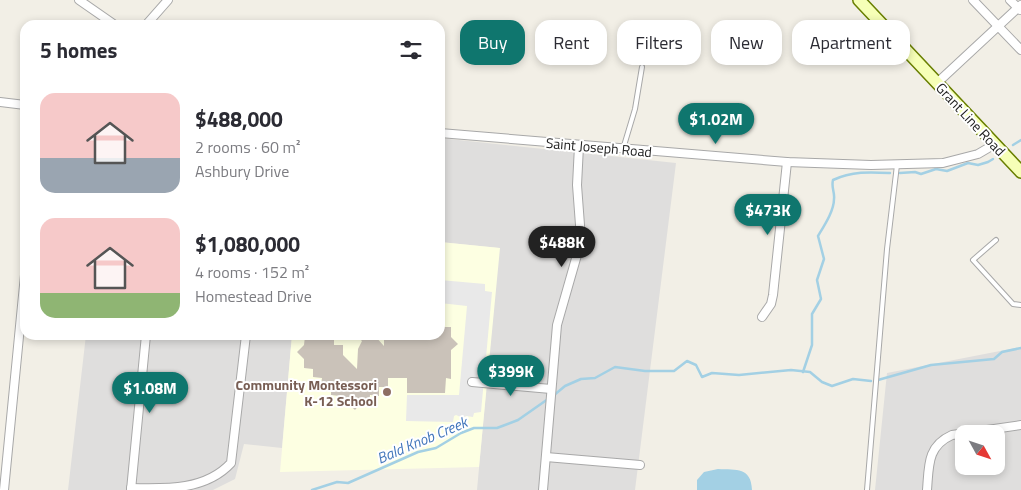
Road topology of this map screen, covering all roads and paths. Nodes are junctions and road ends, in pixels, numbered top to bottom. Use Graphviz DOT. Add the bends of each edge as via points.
graph roads {
  1 [pos="79,0"];
  2 [pos="168,0"];
  3 [pos="859,0"];
  4 [pos="973,0"];
  5 [pos="1010,0"];
  6 [pos="1020,8"];
  7 [pos="109,20"];
  8 [pos="150,20"];
  9 [pos="998,26"];
  10 [pos="1021,50"];
  11 [pos="642,67"];
  12 [pos="937,83"];
  13 [pos="0,102"];
  14 [pos="20,104"];
  15 [pos="445,133"];
  16 [pos="995,144"];
  17 [pos="578,146"];
  18 [pos="624,149"];
  19 [pos="787,162"];
  20 [pos="897,165"];
  21 [pos="1021,172"];
  22 [pos="996,240"];
  23 [pos="1021,305"];
  24 [pos="762,317"];
  25 [pos="20,326"];
  26 [pos="146,340"];
  27 [pos="245,340"];
  28 [pos="472,382"];
  29 [pos="551,390"];
  30 [pos="1021,426"];
  31 [pos="546,457"];
  32 [pos="640,465"];
  33 [pos="131,489"];
  34 [pos="4,490"];
  35 [pos="542,490"];
  36 [pos="867,490"];
  37 [pos="927,490"];
  1 -- 7 [label="street"];
  2 -- 8 [label="street"];
  3 -- 12 [label="main road, Grant Line Road"];
  4 -- 9 [label="street"];
  5 -- 6 [label="street"];
  6 -- 9 [label="street"];
  9 -- 10 [label="street"];
  9 -- 12 [label="street"];
  11 -- 18 [label="lane"];
  12 -- 16 [label="main road, Grant Line Road"];
  13 -- 14 [label="street"];
  15 -- 17 [label="street, Saint Joseph Road"];
  16 -- 20 [label="street, Saint Joseph Road" via="978,154 957,160"];
  16 -- 21 [label="main road, Grant Line Road"];
  17 -- 18 [label="street, Saint Joseph Road"];
  17 -- 29 [label="street" via="579,248 557,325"];
  18 -- 19 [label="street, Saint Joseph Road"];
  19 -- 20 [label="street, Saint Joseph Road"];
  19 -- 24 [label="street" via="771,304"];
  20 -- 36 [label="lane"];
  22 -- 23 [label="lane" via="973,260 1013,304"];
  25 -- 34 [label="street"];
  26 -- 33 [label="street"];
  27 -- 33 [label="street" via="231,463 210,483 201,486"];
  28 -- 29 [label="street"];
  29 -- 31 [label="street"];
  30 -- 37 [label="street" via="943,438 932,452"];
  31 -- 32 [label="street"];
  31 -- 35 [label="street"];
}
